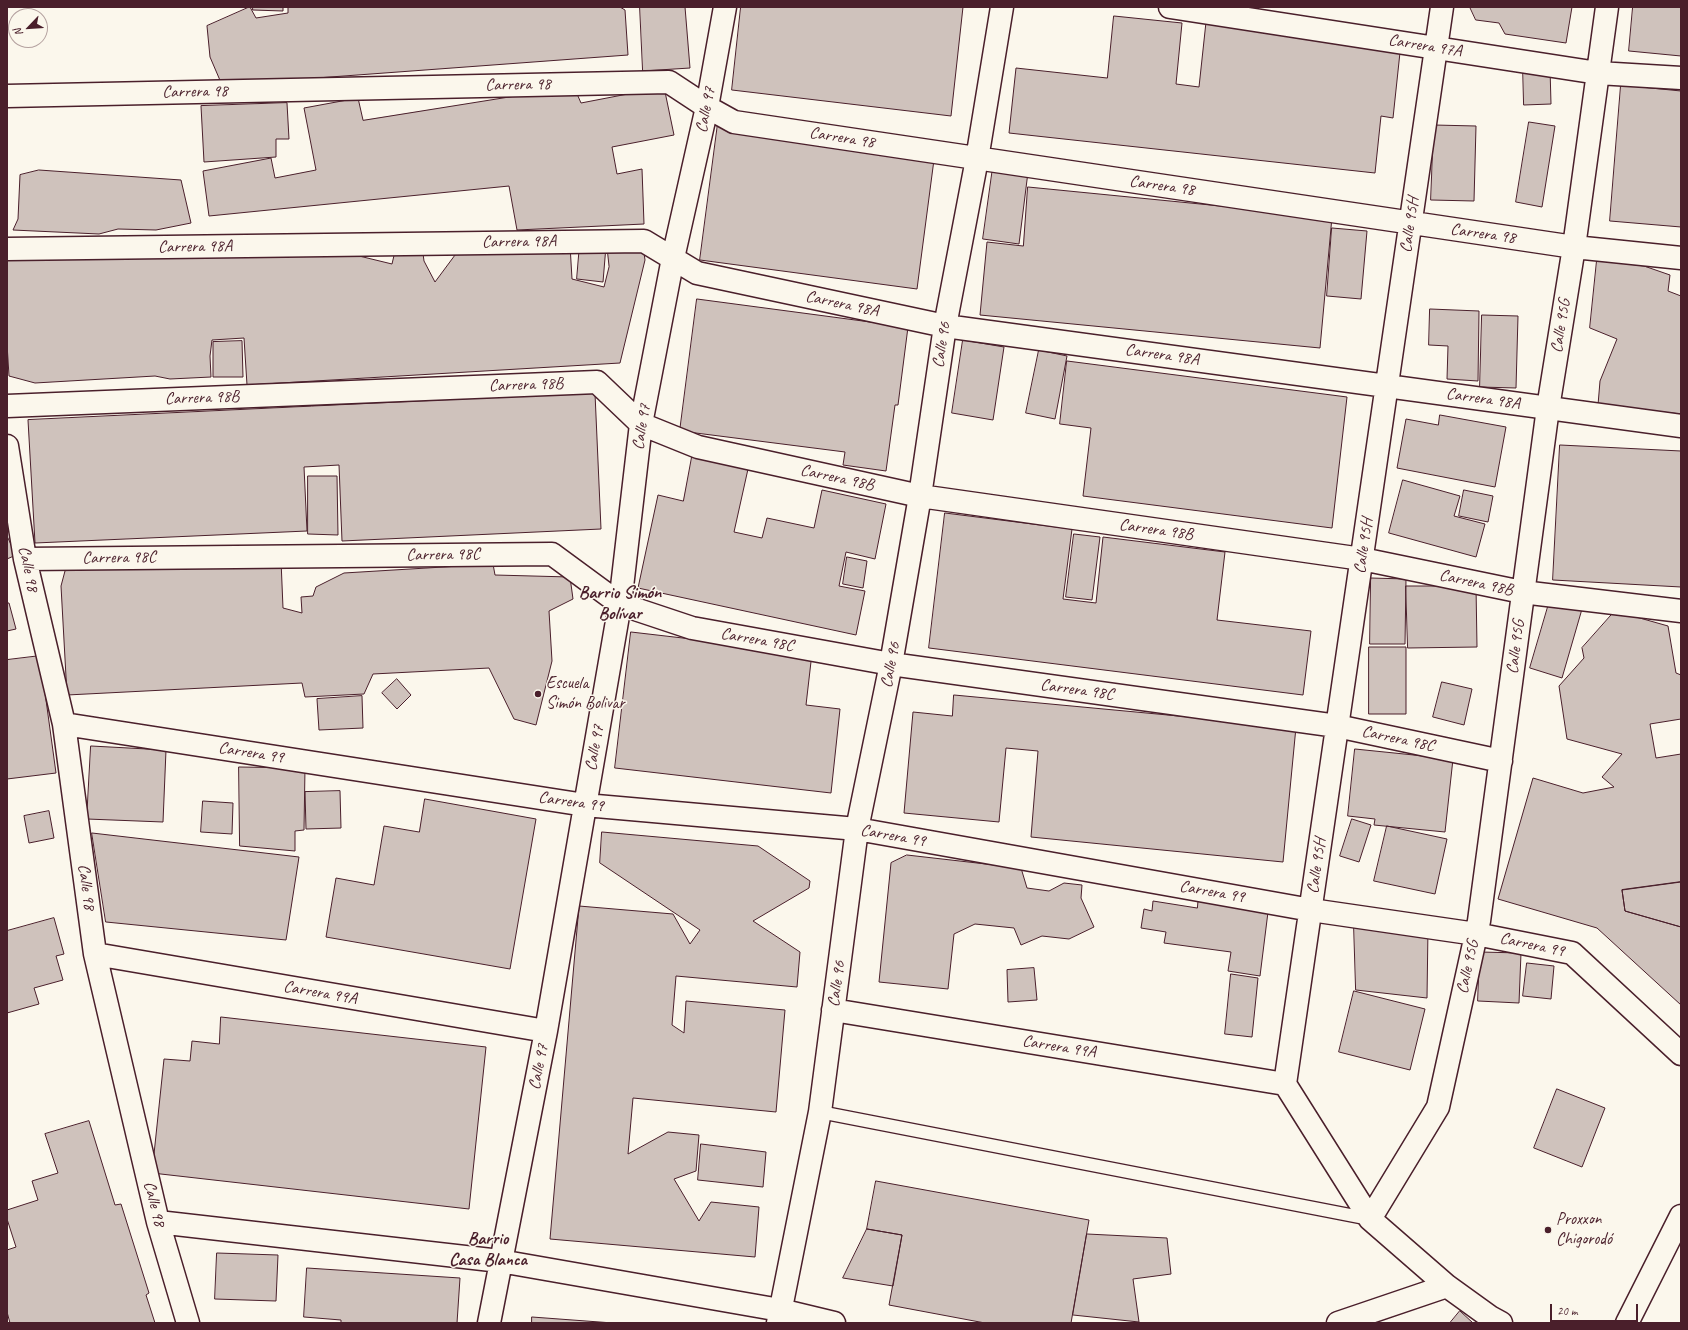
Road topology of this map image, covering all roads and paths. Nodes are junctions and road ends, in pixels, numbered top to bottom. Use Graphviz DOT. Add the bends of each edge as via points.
graph roads {
  1 [pos="725,7"];
  2 [pos="1002,7"];
  3 [pos="1170,7"];
  4 [pos="1442,7"];
  5 [pos="1607,7"];
  6 [pos="1436,48"];
  7 [pos="1598,73"];
  8 [pos="1681,78"];
  9 [pos="7,96"];
  10 [pos="707,107"];
  11 [pos="977,158"];
  12 [pos="1411,223"];
  13 [pos="1574,248"];
  14 [pos="7,249"];
  15 [pos="673,258"];
  16 [pos="1681,258"];
  17 [pos="945,326"];
  18 [pos="1387,386"];
  19 [pos="7,406"];
  20 [pos="1548,408"];
  21 [pos="641,424"];
  22 [pos="1681,426"];
  23 [pos="7,446"];
  24 [pos="920,496"];
  25 [pos="25,559"];
  26 [pos="1362,559"];
  27 [pos="1522,592"];
  28 [pos="620,604"];
  29 [pos="1681,611"];
  30 [pos="892,664"];
  31 [pos="64,724"];
  32 [pos="1337,726"];
  33 [pos="1501,761"];
  34 [pos="585,805"];
  35 [pos="857,829"];
  36 [pos="1310,910"];
  37 [pos="1476,934"];
  38 [pos="95,954"];
  39 [pos="833,1010"];
  40 [pos="546,1031"];
  41 [pos="1681,1054"];
  42 [pos="1285,1084"];
  43 [pos="820,1112"];
  44 [pos="1681,1216"];
  45 [pos="1370,1219"];
  46 [pos="158,1222"];
  47 [pos="500,1261"];
  48 [pos="1447,1286"];
  49 [pos="1386,1314"];
  50 [pos="779,1317"];
  51 [pos="188,1323"];
  52 [pos="489,1323"];
  53 [pos="834,1323"];
  54 [pos="1338,1323"];
  55 [pos="1501,1323"];
  56 [pos="1627,1323"];
  1 -- 10 [label="main road, Calle 97"];
  2 -- 11 [label="main road, Calle 96"];
  3 -- 6 [label="main road, Carrera 97A"];
  4 -- 6 [label="main road, Calle 95H"];
  5 -- 7 [label="main road, Calle 95G"];
  6 -- 7 [label="main road, Carrera 97A"];
  6 -- 12 [label="main road, Calle 95H"];
  7 -- 8 [label="main road, Carrera 97A"];
  7 -- 13 [label="main road, Calle 95G"];
  9 -- 10 [label="main road, Carrera 98" via="669,82"];
  10 -- 11 [label="main road, Carrera 98" via="734,122"];
  10 -- 15 [label="main road, Calle 97"];
  11 -- 12 [label="main road, Carrera 98"];
  11 -- 17 [label="main road, Calle 96"];
  12 -- 13 [label="main road, Carrera 98"];
  12 -- 18 [label="main road, Calle 95H"];
  13 -- 16 [label="main road, Carrera 98"];
  13 -- 20 [label="main road, Calle 95G"];
  14 -- 15 [label="main road, Carrera 98A" via="644,241"];
  15 -- 17 [label="main road, Carrera 98A" via="697,273"];
  15 -- 21 [label="main road, Calle 97"];
  17 -- 18 [label="main road, Carrera 98A"];
  17 -- 24 [label="main road, Calle 96"];
  18 -- 20 [label="main road, Carrera 98A"];
  18 -- 26 [label="main road, Calle 95H"];
  19 -- 21 [label="main road, Carrera 98B" via="597,382"];
  20 -- 22 [label="main road, Carrera 98A"];
  20 -- 27 [label="main road, Calle 95G"];
  21 -- 24 [label="main road, Carrera 98B" via="698,447"];
  21 -- 28 [label="main road, Calle 97"];
  23 -- 25 [label="main road, Calle 98"];
  24 -- 26 [label="main road, Carrera 98B"];
  24 -- 30 [label="main road, Calle 96"];
  25 -- 28 [label="main road, Carrera 98C" via="552,554"];
  25 -- 31 [label="main road, Calle 98"];
  26 -- 27 [label="main road, Carrera 98B"];
  26 -- 32 [label="main road, Calle 95H"];
  27 -- 29 [label="main road, Carrera 98B"];
  27 -- 33 [label="main road, Calle 95G"];
  28 -- 30 [label="main road, Carrera 98C" via="692,628"];
  28 -- 34 [label="main road, Calle 97"];
  30 -- 32 [label="main road, Carrera 98C"];
  30 -- 35 [label="main road, Calle 96"];
  31 -- 34 [label="main road, Carrera 99"];
  31 -- 38 [label="main road, Calle 98"];
  32 -- 33 [label="main road, Carrera 98C"];
  32 -- 36 [label="main road, Calle 95H"];
  33 -- 37 [label="main road, Calle 95G"];
  34 -- 35 [label="main road, Carrera 99"];
  34 -- 40 [label="main road, Calle 97"];
  35 -- 36 [label="main road, Carrera 99"];
  35 -- 39 [label="main road, Calle 96"];
  36 -- 37 [label="main road, Carrera 99"];
  36 -- 42 [label="main road, Calle 95H"];
  37 -- 41 [label="main road, Carrera 99" via="1572,953"];
  37 -- 45 [label="main road, Calle 95G" via="1438,1106"];
  38 -- 40 [label="main road, Carrera 99A"];
  38 -- 46 [label="main road, Calle 98"];
  39 -- 42 [label="main road, Carrera 99A"];
  39 -- 43 [label="main road, Calle 96"];
  40 -- 47 [label="main road, Calle 97"];
  42 -- 45 [label="main road"];
  43 -- 45 [label="lane"];
  43 -- 50 [label="main road, Calle 96"];
  44 -- 56 [label="main road"];
  45 -- 48 [label="main road"];
  46 -- 47 [label="main road"];
  46 -- 51 [label="main road, Calle 98"];
  47 -- 50 [label="main road"];
  47 -- 52 [label="main road, Calle 97"];
  48 -- 49 [label="main road"];
  48 -- 55 [label="main road"];
  49 -- 54 [label="main road"];
  50 -- 53 [label="main road"];
}
